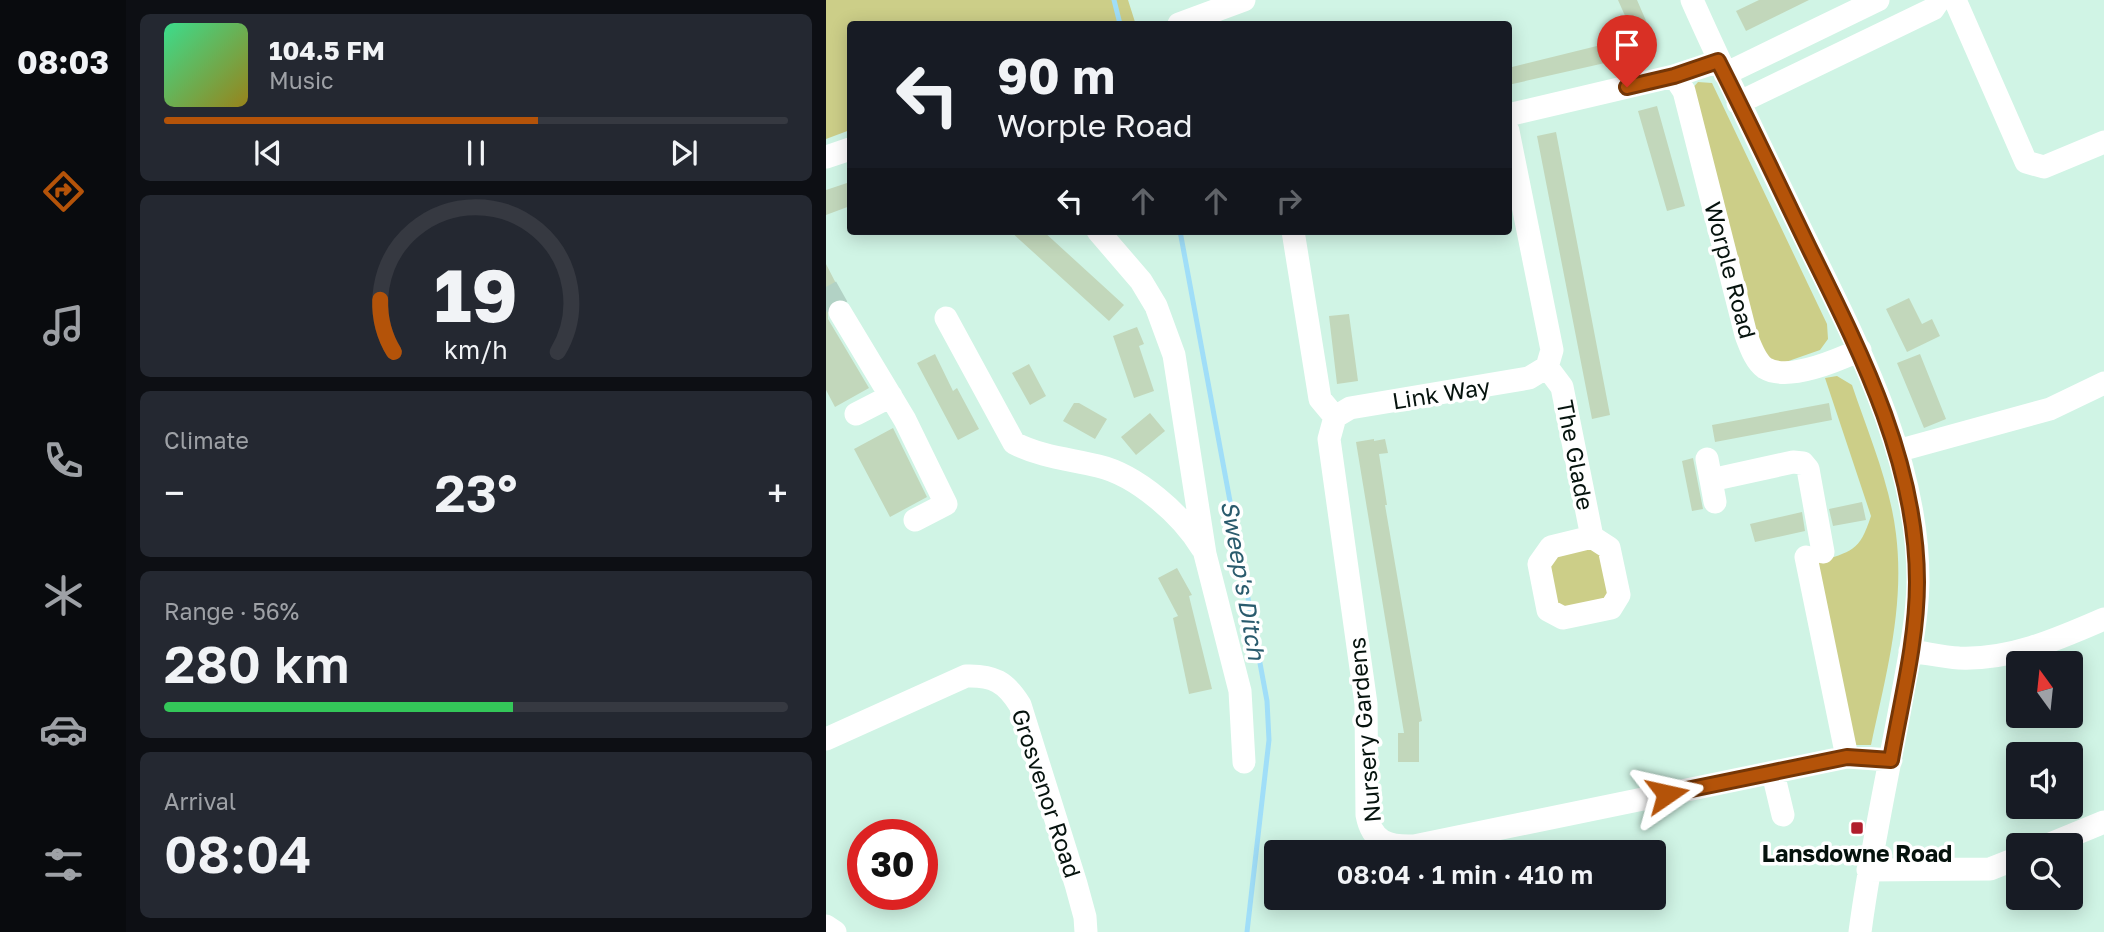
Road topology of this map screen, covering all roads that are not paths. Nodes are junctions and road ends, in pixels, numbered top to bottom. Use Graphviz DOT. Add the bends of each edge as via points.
graph roads {
  1 [pos="1244,0"];
  2 [pos="1692,0"];
  3 [pos="1878,0"];
  4 [pos="1938,0"];
  5 [pos="1955,0"];
  6 [pos="1187,21"];
  7 [pos="1722,67"];
  8 [pos="1674,76"];
  9 [pos="1738,103"];
  10 [pos="1512,114"];
  11 [pos="2104,142"];
  12 [pos="847,150"];
  13 [pos="1512,151"];
  14 [pos="826,157"];
  15 [pos="1102,235"];
  16 [pos="1294,235"];
  17 [pos="840,312"];
  18 [pos="946,318"];
  19 [pos="1860,350"];
  20 [pos="1547,367"];
  21 [pos="2104,383"];
  22 [pos="891,396"];
  23 [pos="856,414"];
  24 [pos="1335,418"];
  25 [pos="1896,451"];
  26 [pos="1191,461"];
  27 [pos="1711,480"];
  28 [pos="1152,495"];
  29 [pos="915,520"];
  30 [pos="1592,537"];
  31 [pos="1206,554"];
  32 [pos="2104,619"];
  33 [pos="1910,651"];
  34 [pos="826,740"];
  35 [pos="1237,748"];
  36 [pos="1847,757"];
  37 [pos="1891,760"];
  38 [pos="1773,773"];
  39 [pos="1783,815"];
  40 [pos="2104,822"];
  41 [pos="2077,833"];
  42 [pos="2006,863"];
  43 [pos="1868,870"];
  44 [pos="826,926"];
  45 [pos="835,932"];
  46 [pos="1086,932"];
  47 [pos="1860,932"];
  1 -- 6 [label="street"];
  2 -- 7 [label="street"];
  3 -- 7 [label="street"];
  4 -- 9 [label="street" via="1933,9"];
  5 -- 11 [label="street" via="2026,162 2044,167"];
  7 -- 8 [label="street"];
  7 -- 9 [label="street"];
  8 -- 10 [label="street"];
  8 -- 19 [label="street, Worple Road" via="1684,91 1754,354 1765,368 1783,372 1809,369"];
  9 -- 19 [label="street"];
  12 -- 14 [label="street"];
  13 -- 20 [label="street" via="1552,350"];
  15 -- 26 [label="street" via="1141,281 1167,332"];
  16 -- 24 [label="street" via="1320,399"];
  17 -- 22 [label="street"];
  18 -- 28 [label="street" via="1014,443 1032,452 1100,466"];
  19 -- 25 [label="street"];
  20 -- 24 [label="street, Link Way" via="1530,378 1350,408"];
  20 -- 30 [label="street, The Glade" via="1562,387"];
  21 -- 25 [label="street" via="2050,409"];
  22 -- 23 [label="street"];
  22 -- 29 [label="street" via="946,504"];
  24 -- 38 [label="street, Nursery Gardens" via="1328,439 1366,704 1367,815 1370,830 1381,842 1414,846"];
  25 -- 33 [label="street" via="1913,523 1917,583"];
  26 -- 28 [label="street" via="1185,482 1171,494"];
  26 -- 31 [label="street"];
  27 -- 36 [label="street" via="1793,462 1808,469 1815,554"];
  28 -- 31 [label="street" via="1190,528"];
  31 -- 35 [label="street" via="1240,691"];
  32 -- 33 [label="street" via="2046,645 2006,654 1959,658"];
  33 -- 37 [label="street"];
  34 -- 46 [label="street, Grosvenor Road" via="966,676 1005,685 1020,705 1076,884"];
  36 -- 37 [label="street, Nursery Gardens"];
  36 -- 38 [label="street, Nursery Gardens"];
  37 -- 43 [label="street"];
  38 -- 39 [label="street"];
  40 -- 41 [label="street"];
  42 -- 43 [label="street" via="1990,869"];
  43 -- 47 [label="street"];
  44 -- 45 [label="street"];
}
